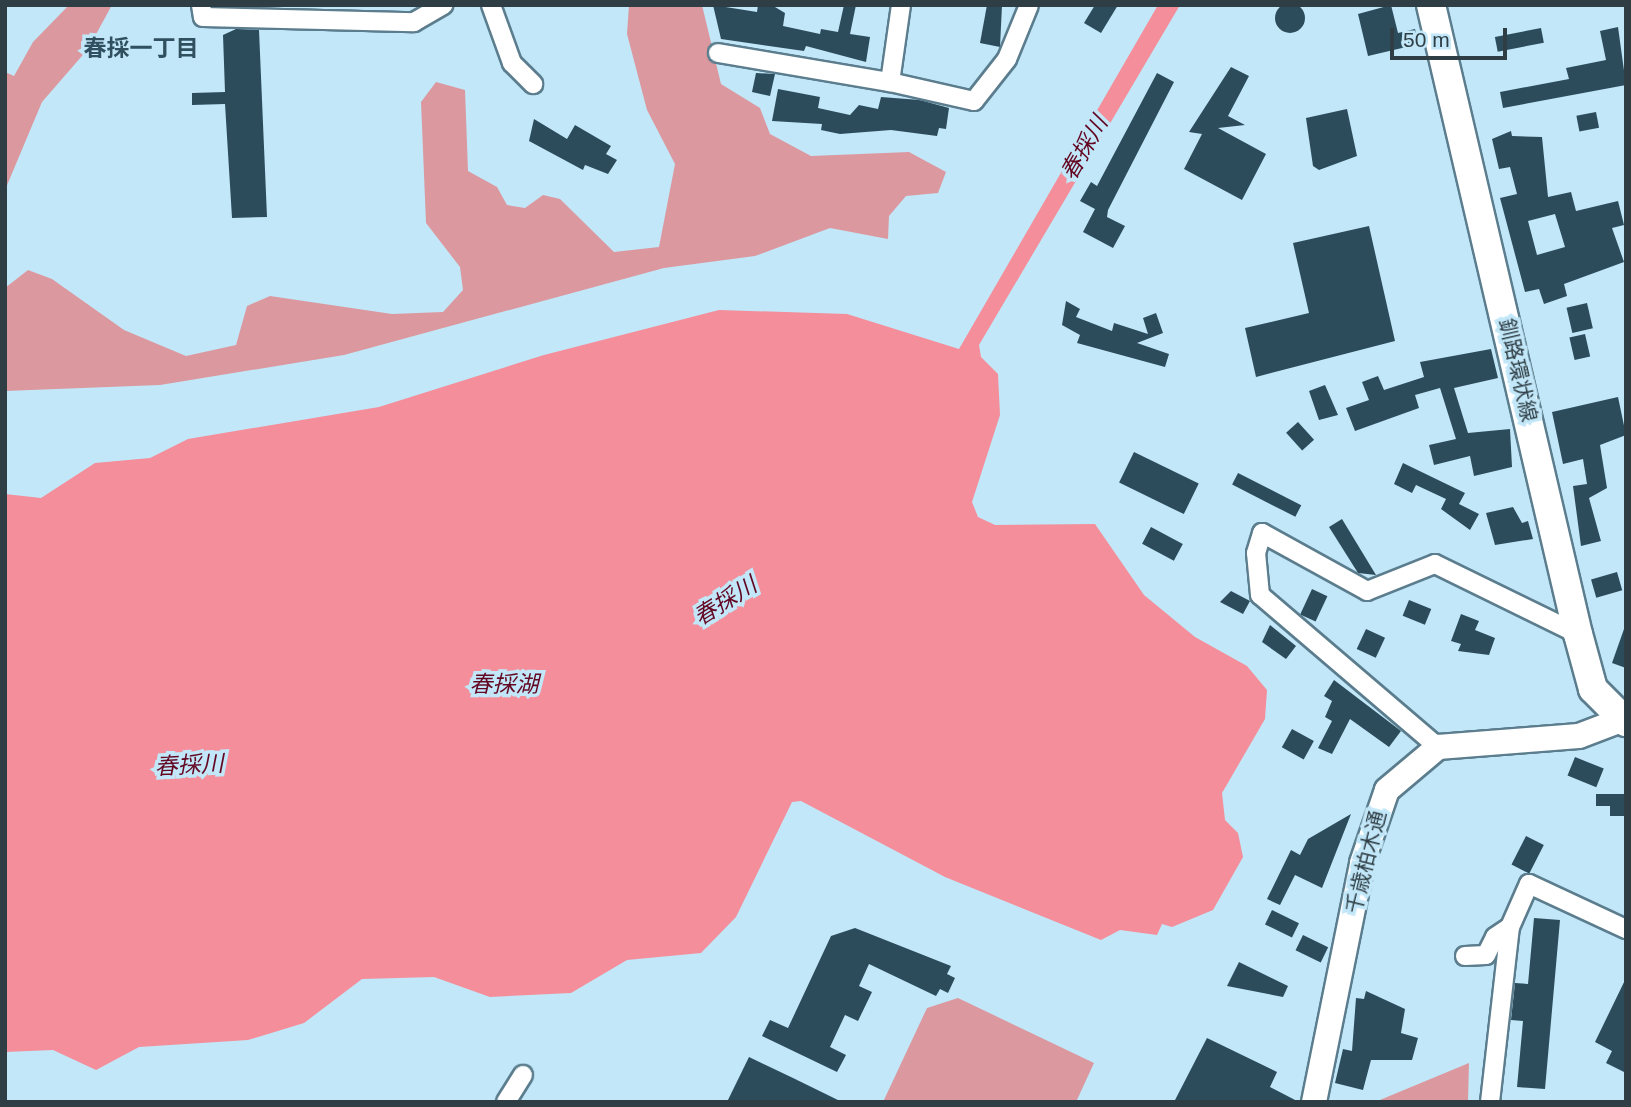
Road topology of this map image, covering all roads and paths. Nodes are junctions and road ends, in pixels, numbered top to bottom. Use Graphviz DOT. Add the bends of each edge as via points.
graph roads {
  1 [pos="201,5"];
  2 [pos="491,5"];
  3 [pos="901,5"];
  4 [pos="1029,5"];
  5 [pos="1432,5"];
  6 [pos="446,6"];
  7 [pos="718,53"];
  8 [pos="890,82"];
  9 [pos="533,84"];
  10 [pos="1578,634"];
  11 [pos="1623,721"];
  12 [pos="1438,747"];
  13 [pos="1510,928"];
  14 [pos="1626,929"];
  15 [pos="1465,956"];
  16 [pos="523,1075"];
  17 [pos="506,1102"];
  18 [pos="1314,1102"];
  19 [pos="1490,1102"];
  1 -- 6 [label="street" via="203,17 414,22"];
  2 -- 9 [label="street" via="512,63"];
  3 -- 8 [label="street"];
  4 -- 8 [label="street" via="1007,59 974,101"];
  5 -- 10 [label="main road, 釧路環状線"];
  7 -- 8 [label="street"];
  10 -- 11 [label="main road, 釧路環状線" via="1593,689"];
  10 -- 12 [label="street" via="1435,564 1367,590 1262,533 1256,553 1260,595"];
  11 -- 12 [label="street, 千歳柏木通" via="1578,736"];
  12 -- 18 [label="street, 千歳柏木通" via="1407,767 1374,818"];
  13 -- 14 [label="street" via="1529,884"];
  13 -- 15 [label="street" via="1479,960"];
  13 -- 19 [label="street"];
  16 -- 17 [label="street"];
}
